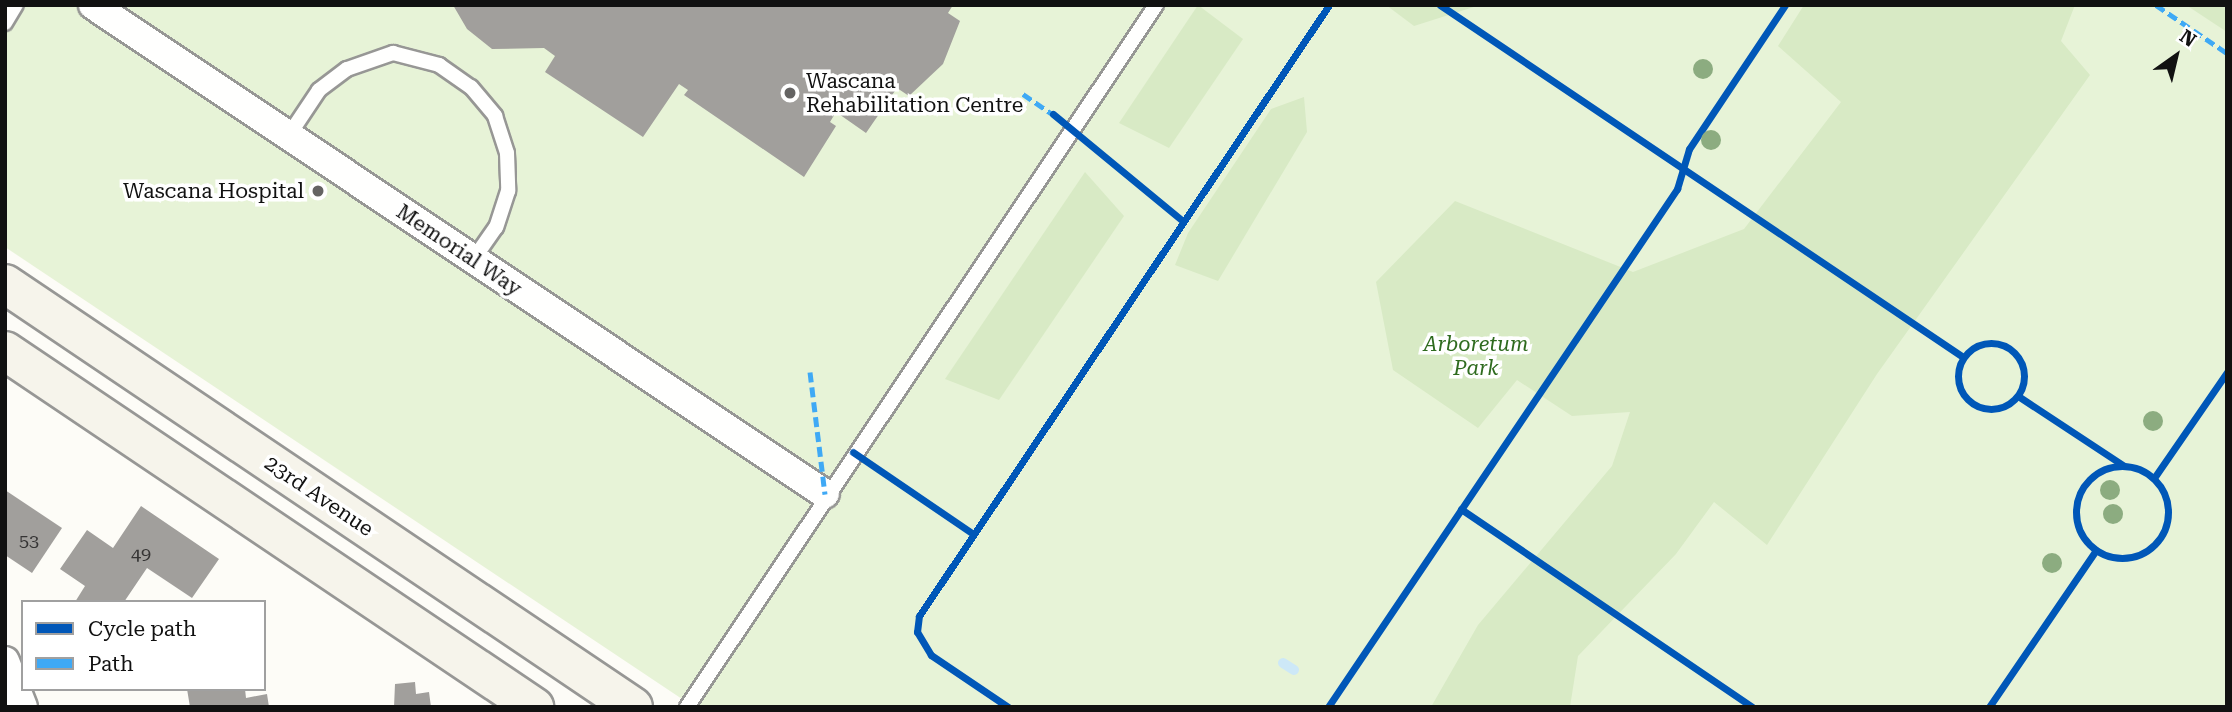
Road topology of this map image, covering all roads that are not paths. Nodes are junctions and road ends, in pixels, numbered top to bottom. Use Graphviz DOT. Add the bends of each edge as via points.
graph roads {
  1 [pos="16,5"];
  2 [pos="93,5"];
  3 [pos="1156,5"];
  4 [pos="5,23"];
  5 [pos="289,135"];
  6 [pos="472,260"];
  7 [pos="5,284"];
  8 [pos="5,351"];
  9 [pos="825,494"];
  10 [pos="5,661"];
  11 [pos="23,707"];
  12 [pos="534,707"];
  13 [pos="633,707"];
  14 [pos="687,707"];
  1 -- 4 [label="lane"];
  2 -- 5 [label="street, Memorial Way"];
  3 -- 9 [label="lane"];
  5 -- 6 [label="street, Memorial Way"];
  5 -- 6 [label="lane" via="319,90 347,69 393,53 439,65 471,86 495,117 507,153 508,191 496,228"];
  6 -- 9 [label="street, Memorial Way"];
  7 -- 13 [label="main road, 23rd Avenue"];
  8 -- 12 [label="main road"];
  9 -- 14 [label="lane"];
  10 -- 11 [label="street"];
}
